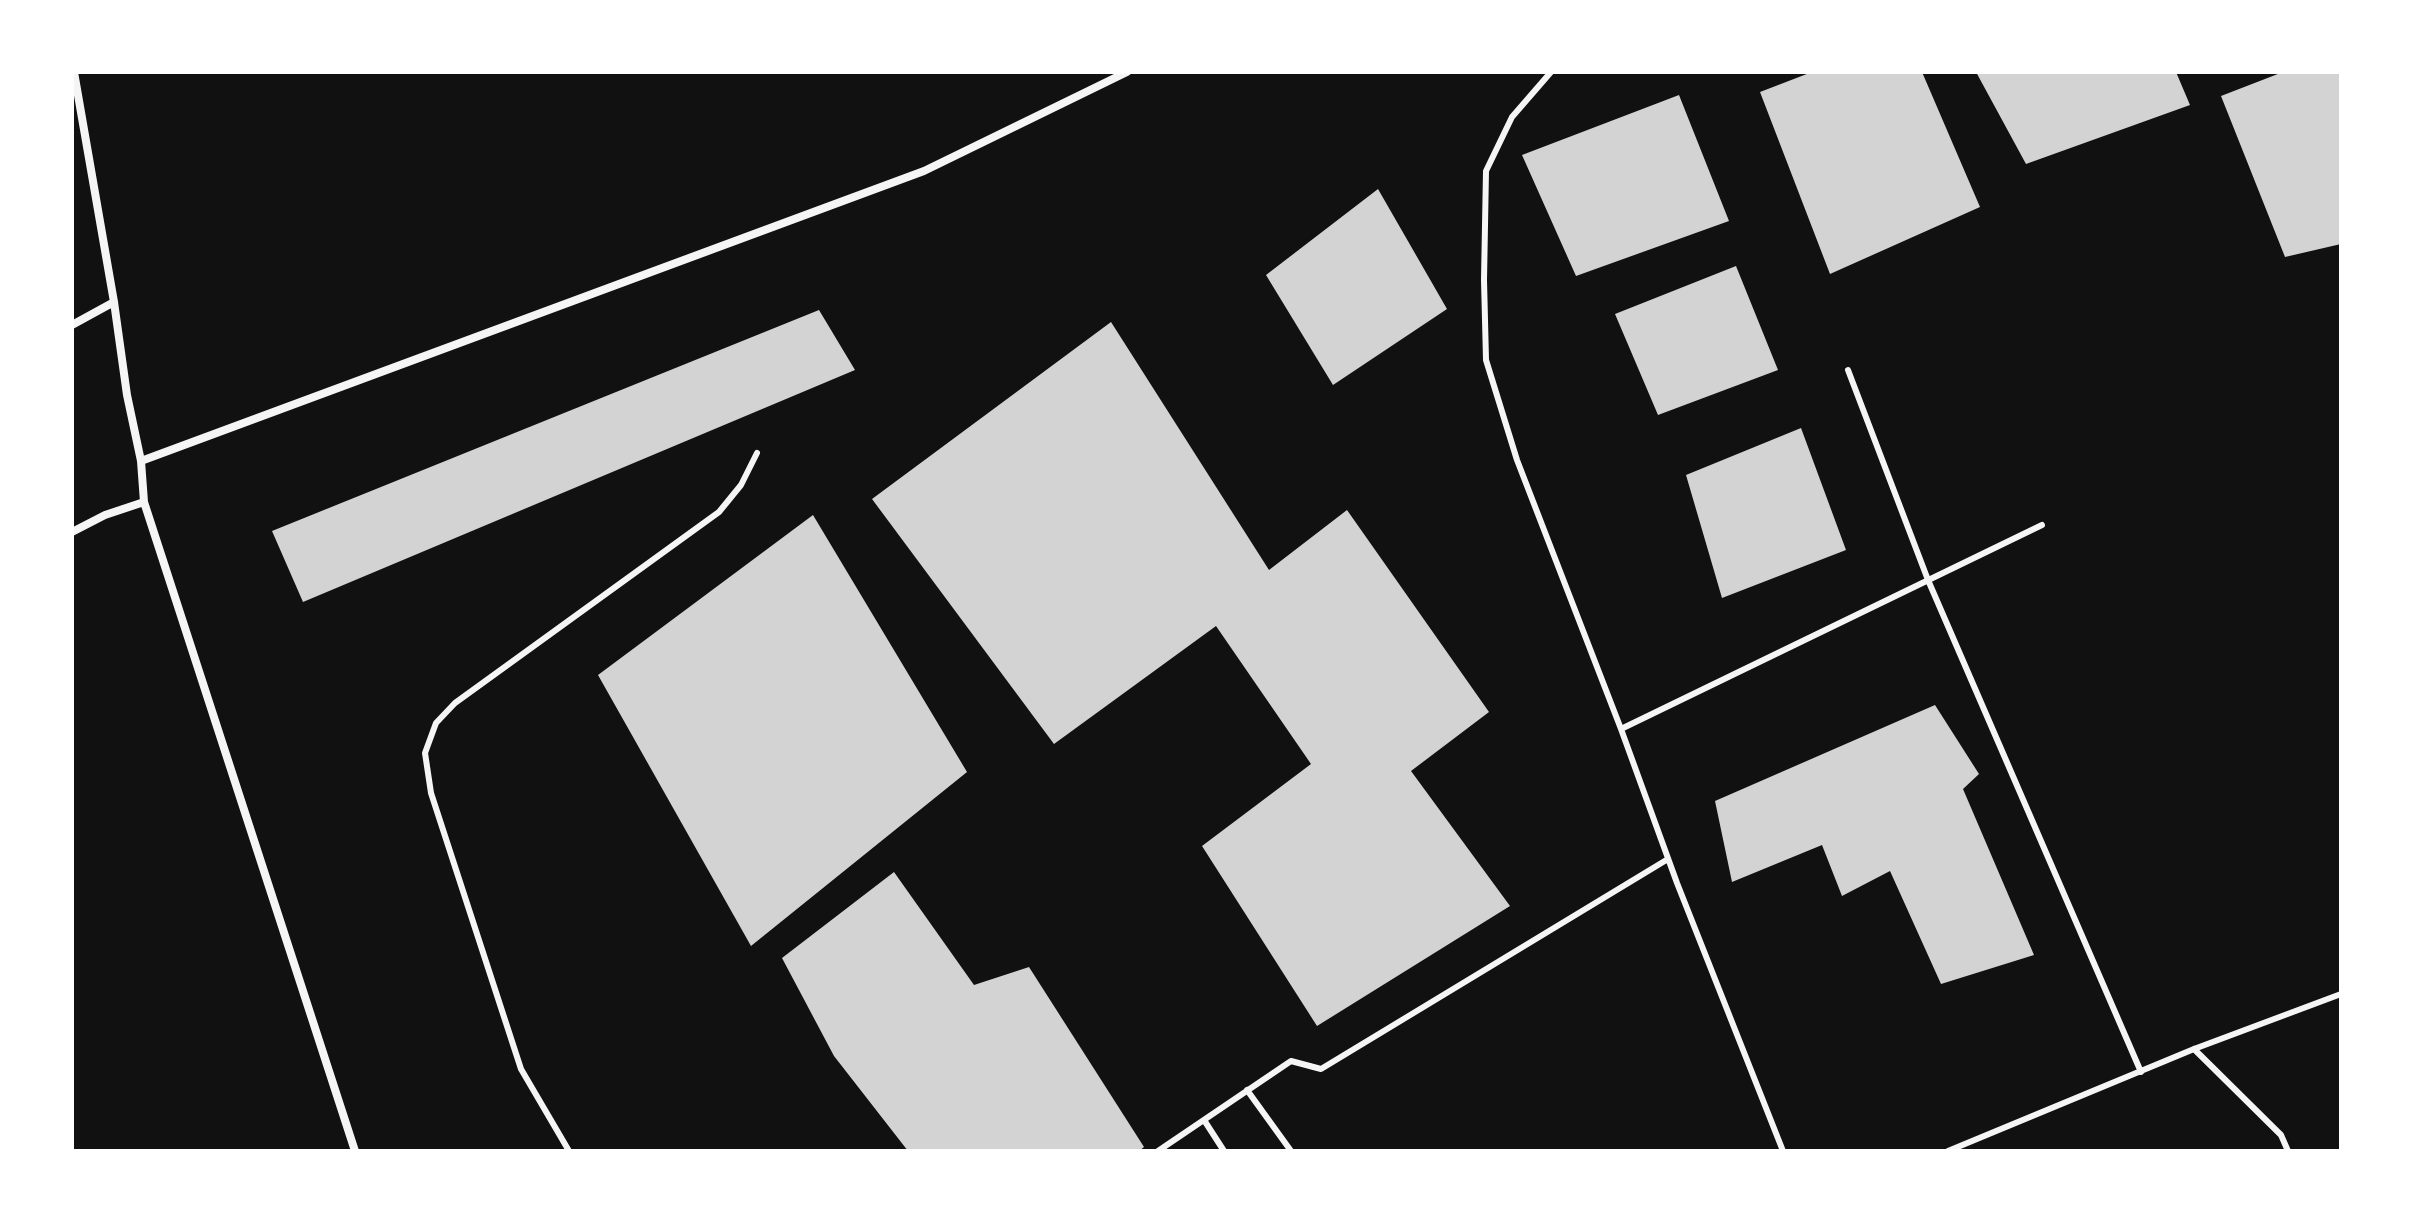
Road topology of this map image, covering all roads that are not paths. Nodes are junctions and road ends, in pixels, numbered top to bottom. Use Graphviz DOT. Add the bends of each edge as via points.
graph roads {
  1 [pos="74,72"];
  2 [pos="1127,72"];
  3 [pos="1551,72"];
  4 [pos="114,302"];
  5 [pos="72,325"];
  6 [pos="1848,370"];
  7 [pos="757,453"];
  8 [pos="141,461"];
  9 [pos="144,502"];
  10 [pos="2042,525"];
  11 [pos="72,532"];
  12 [pos="1928,580"];
  13 [pos="1621,729"];
  14 [pos="1668,859"];
  15 [pos="2341,994"];
  16 [pos="2194,1049"];
  17 [pos="2141,1072"];
  18 [pos="1247,1090"];
  19 [pos="1204,1120"];
  20 [pos="355,1151"];
  21 [pos="569,1151"];
  22 [pos="1158,1151"];
  23 [pos="1224,1151"];
  24 [pos="1291,1151"];
  25 [pos="1783,1151"];
  26 [pos="1948,1151"];
  27 [pos="2288,1151"];
  1 -- 4 [label="street"];
  2 -- 8 [label="street" via="924,171"];
  3 -- 13 [label="lane" via="1512,117 1486,171 1486,360 1517,460"];
  4 -- 5 [label="street"];
  4 -- 8 [label="street"];
  6 -- 12 [label="lane"];
  7 -- 21 [label="lane" via="719,512 455,703 436,723 425,753 431,793 521,1069"];
  8 -- 9 [label="street"];
  9 -- 11 [label="street"];
  9 -- 20 [label="street"];
  10 -- 12 [label="lane"];
  12 -- 13 [label="lane"];
  12 -- 17 [label="lane"];
  13 -- 14 [label="lane"];
  14 -- 18 [label="lane" via="1321,1069 1291,1061"];
  14 -- 25 [label="lane"];
  15 -- 16 [label="lane"];
  16 -- 17 [label="lane"];
  16 -- 27 [label="lane" via="2281,1135"];
  17 -- 26 [label="lane"];
  18 -- 19 [label="lane"];
  18 -- 24 [label="lane"];
  19 -- 22 [label="lane"];
  19 -- 23 [label="lane"];
}
